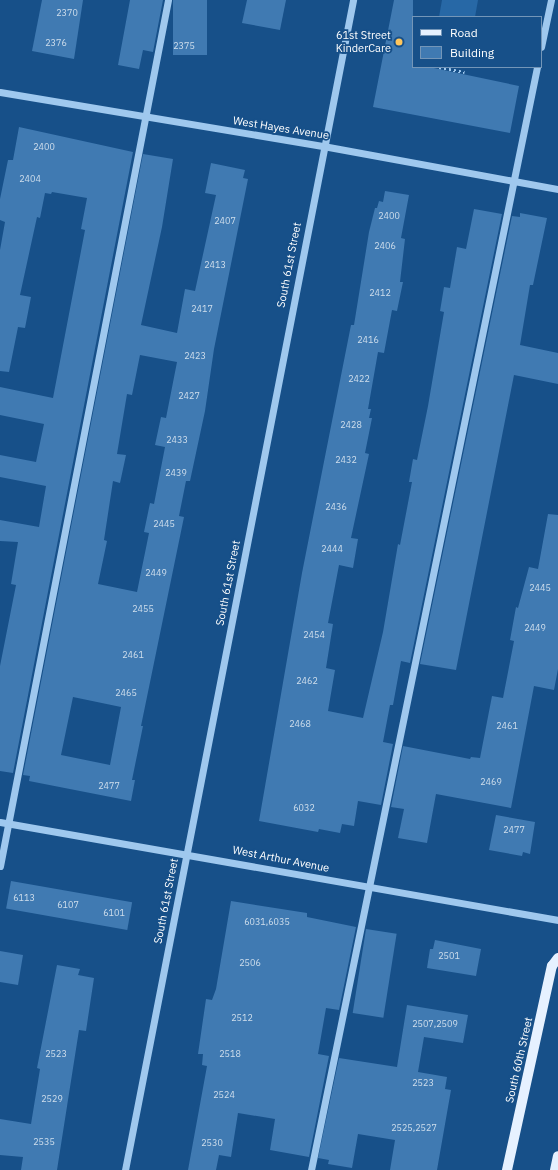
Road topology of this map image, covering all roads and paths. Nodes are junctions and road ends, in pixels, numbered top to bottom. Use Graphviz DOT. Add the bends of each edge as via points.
graph roads {
  1 [pos="168,0"];
  2 [pos="353,0"];
  3 [pos="551,0"];
  4 [pos="542,42"];
  5 [pos="444,68"];
  6 [pos="537,68"];
  7 [pos="465,72"];
  8 [pos="0,92"];
  9 [pos="145,116"];
  10 [pos="323,146"];
  11 [pos="514,180"];
  12 [pos="558,189"];
  13 [pos="0,822"];
  14 [pos="8,823"];
  15 [pos="186,853"];
  16 [pos="0,866"];
  17 [pos="367,887"];
  18 [pos="558,920"];
  19 [pos="558,958"];
  20 [pos="558,1156"];
  21 [pos="125,1170"];
  22 [pos="310,1170"];
  23 [pos="506,1170"];
  24 [pos="555,1170"];
  1 -- 9 [label="street"];
  2 -- 10 [label="street, South 61st Street"];
  3 -- 4 [label="street"];
  5 -- 7 [label="path"];
  6 -- 11 [label="street"];
  8 -- 9 [label="street, West Hayes Avenue"];
  9 -- 10 [label="street, West Hayes Avenue"];
  9 -- 14 [label="street"];
  10 -- 11 [label="street, West Hayes Avenue"];
  10 -- 15 [label="street, South 61st Street"];
  11 -- 12 [label="street, West Hayes Avenue"];
  11 -- 17 [label="street"];
  13 -- 14 [label="street, West Arthur Avenue"];
  14 -- 15 [label="street, West Arthur Avenue"];
  14 -- 16 [label="street"];
  15 -- 17 [label="street, West Arthur Avenue"];
  15 -- 21 [label="street, South 61st Street"];
  17 -- 18 [label="street, West Arthur Avenue"];
  17 -- 22 [label="street"];
  19 -- 23 [label="main road, South 60th Street" via="552,966"];
  20 -- 24 [label="main road"];
}
